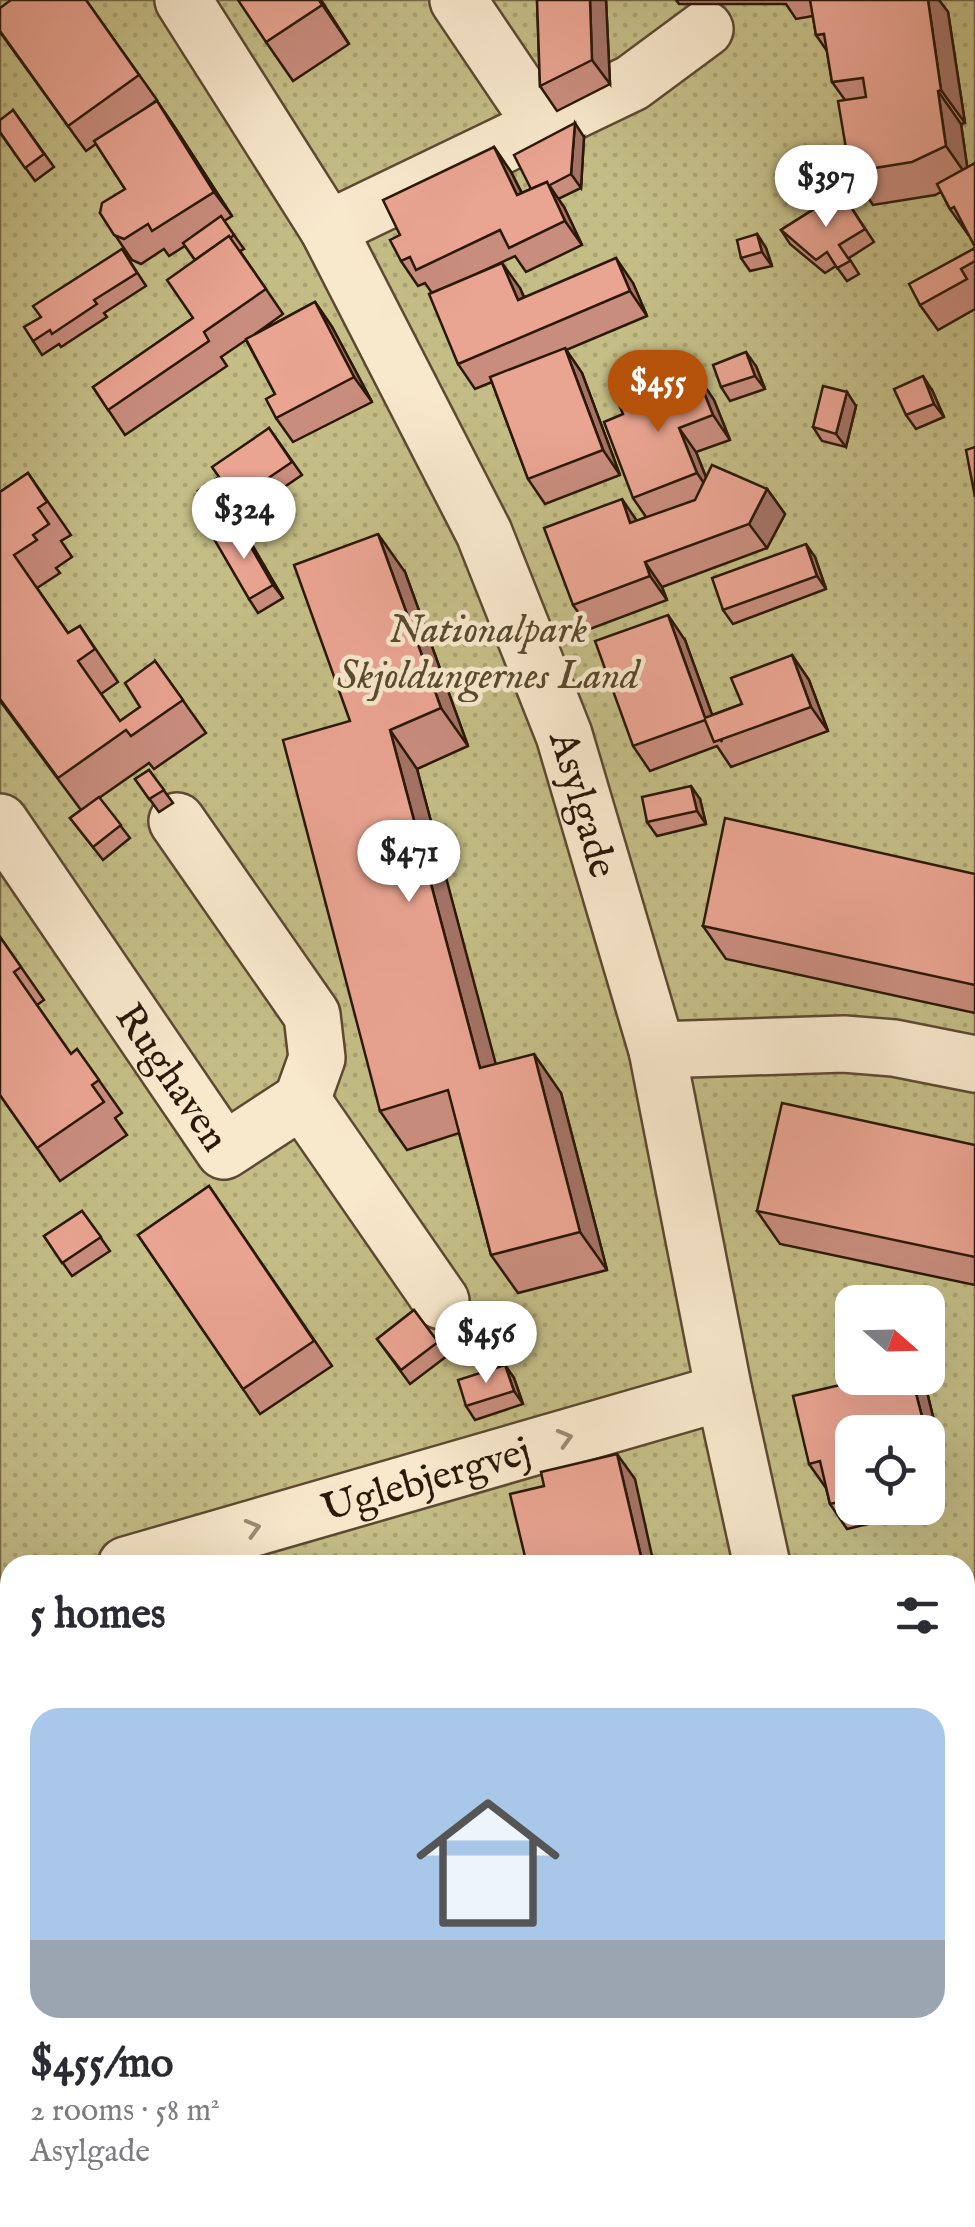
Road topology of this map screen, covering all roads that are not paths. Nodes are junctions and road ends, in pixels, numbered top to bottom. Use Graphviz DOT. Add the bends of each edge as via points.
graph roads {
  1 [pos="183,0"];
  2 [pos="458,0"];
  3 [pos="705,29"];
  4 [pos="543,126"];
  5 [pos="328,229"];
  6 [pos="0,822"];
  7 [pos="177,822"];
  8 [pos="657,1050"];
  9 [pos="975,1064"];
  10 [pos="302,1100"];
  11 [pos="441,1301"];
  12 [pos="724,1392"];
  13 [pos="161,1555"];
  14 [pos="760,1555"];
  1 -- 5 [label="street, Asylgade"];
  2 -- 4 [label="street"];
  3 -- 4 [label="street" via="632,83"];
  4 -- 5 [label="street"];
  5 -- 8 [label="street, Asylgade" via="484,533 564,735"];
  6 -- 10 [label="street, Rughaven" via="224,1151"];
  7 -- 10 [label="street" via="312,1015 316,1058"];
  8 -- 9 [label="street" via="844,1044"];
  8 -- 12 [label="street, Asylgade"];
  10 -- 11 [label="street, Rughaven"];
  13 -- 12 [label="street, Uglebjergvej, one-way"];
  12 -- 14 [label="street, Asylgade"];
}
